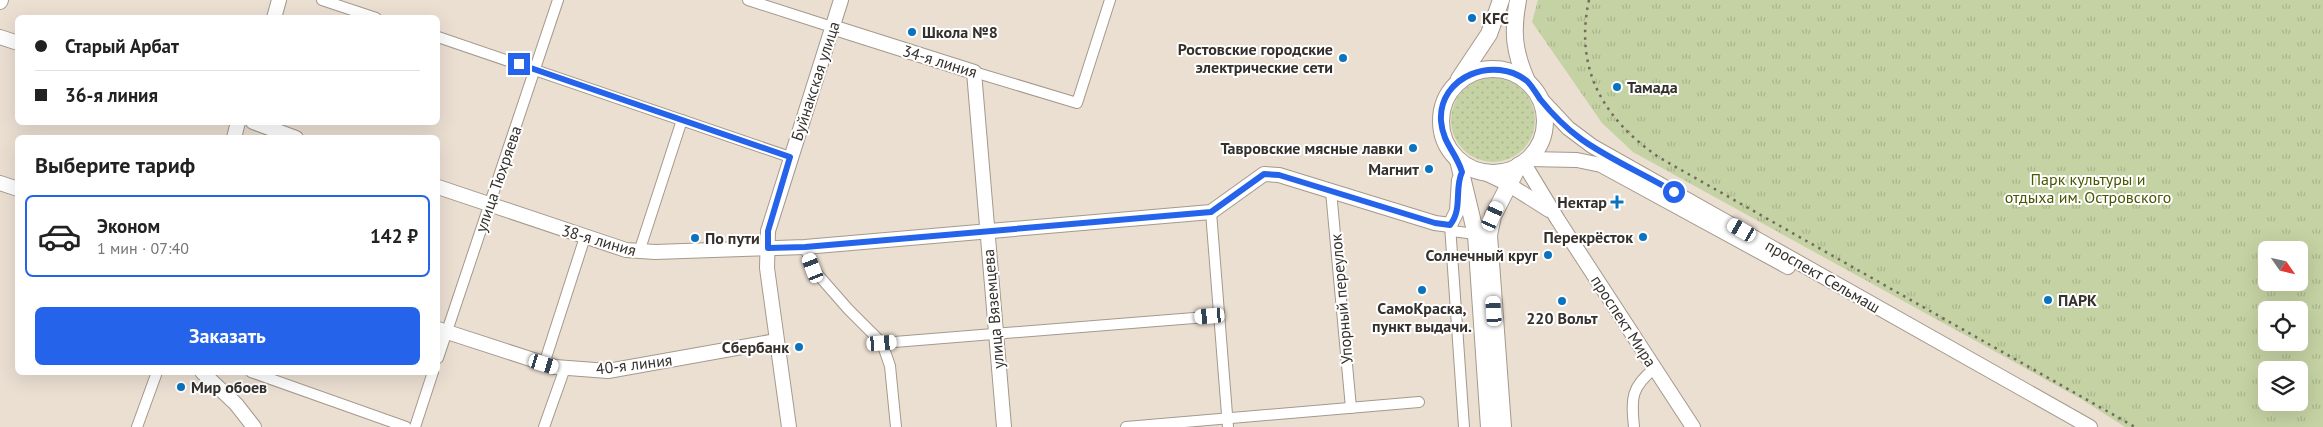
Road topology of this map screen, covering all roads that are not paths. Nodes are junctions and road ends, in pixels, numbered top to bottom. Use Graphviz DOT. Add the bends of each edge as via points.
graph roads {
  1 [pos="280,0"];
  2 [pos="322,0"];
  3 [pos="558,0"];
  4 [pos="748,0"];
  5 [pos="841,0"];
  6 [pos="1110,0"];
  7 [pos="1501,0"];
  8 [pos="1518,0"];
  9 [pos="275,15"];
  10 [pos="367,15"];
  11 [pos="832,27"];
  12 [pos="0,37"];
  13 [pos="440,38"];
  14 [pos="15,42"];
  15 [pos="535,69"];
  16 [pos="974,72"];
  17 [pos="1527,81"];
  18 [pos="1456,83"];
  19 [pos="1540,98"];
  20 [pos="682,120"];
  21 [pos="261,125"];
  22 [pos="288,135"];
  23 [pos="790,157"];
  24 [pos="1523,162"];
  25 [pos="1460,166"];
  26 [pos="1483,172"];
  27 [pos="0,183"];
  28 [pos="1508,184"];
  29 [pos="15,188"];
  30 [pos="440,188"];
  31 [pos="1331,191"];
  32 [pos="489,205"];
  33 [pos="1211,212"];
  34 [pos="1555,216"];
  35 [pos="1451,228"];
  36 [pos="986,230"];
  37 [pos="1475,234"];
  38 [pos="585,238"];
  39 [pos="805,247"];
  40 [pos="768,248"];
  41 [pos="639,252"];
  42 [pos="1219,316"];
  43 [pos="442,331"];
  44 [pos="997,335"];
  45 [pos="776,341"];
  46 [pos="882,343"];
  47 [pos="440,344"];
  48 [pos="544,364"];
  49 [pos="564,368"];
  50 [pos="1655,368"];
  51 [pos="156,375"];
  52 [pos="205,375"];
  53 [pos="259,375"];
  54 [pos="432,375"];
  55 [pos="1419,402"];
  56 [pos="1351,408"];
  57 [pos="1228,423"];
  58 [pos="137,427"];
  59 [pos="254,427"];
  60 [pos="406,427"];
  61 [pos="415,427"];
  62 [pos="544,427"];
  63 [pos="788,427"];
  64 [pos="896,427"];
  65 [pos="1004,427"];
  66 [pos="1126,427"];
  67 [pos="1464,427"];
  68 [pos="1489,427"];
  69 [pos="1503,427"];
  70 [pos="1634,427"];
  71 [pos="1693,427"];
  72 [pos="2073,427"];
  73 [pos="2090,427"];
  1 -- 9 [label="street"];
  2 -- 10 [label="street"];
  3 -- 15 [label="street, улица Тюхряева"];
  4 -- 11 [label="street, 34-я линия"];
  5 -- 11 [label="street, Буйнакская улица"];
  6 -- 16 [label="street, 34-я линия" via="1077,103"];
  7 -- 18 [label="main road" via="1489,34"];
  8 -- 17 [label="main road" via="1514,42"];
  11 -- 16 [label="street, 34-я линия"];
  11 -- 23 [label="street, Буйнакская улица"];
  12 -- 14 [label="street"];
  13 -- 15 [label="street"];
  15 -- 20 [label="street"];
  15 -- 32 [label="street, улица Тюхряева"];
  16 -- 36 [label="street, улица Вяземцева"];
  17 -- 18 [label="main road" via="1515,73 1494,68 1476,71"];
  17 -- 19 [label="main road"];
  18 -- 25 [label="main road" via="1447,96 1441,119 1444,139"];
  19 -- 24 [label="main road" via="1543,132 1540,143"];
  19 -- 73 [label="street, проспект Сельмаш" via="1568,128 1592,146"];
  20 -- 23 [label="street"];
  20 -- 41 [label="street"];
  21 -- 22 [label="street"];
  23 -- 40 [label="street, Буйнакская улица" via="768,231"];
  24 -- 26 [label="main road" via="1507,170"];
  24 -- 28 [label="main road"];
  24 -- 34 [label="street, проспект Мира"];
  24 -- 72 [label="street, проспект Сельмаш" via="1590,161 1612,170"];
  25 -- 26 [label="main road"];
  25 -- 35 [label="street" via="1457,211"];
  25 -- 37 [label="main road"];
  26 -- 28 [label="street, проспект Мира"];
  27 -- 29 [label="street"];
  28 -- 34 [label="street, проспект Мира"];
  28 -- 69 [label="main road" via="1493,216 1489,236"];
  30 -- 32 [label="street, 38-я линия"];
  31 -- 33 [label="street" via="1279,175 1264,174"];
  31 -- 35 [label="street"];
  31 -- 56 [label="street, Упорный переулок"];
  32 -- 38 [label="street, 38-я линия"];
  32 -- 43 [label="street, улица Тюхряева"];
  33 -- 36 [label="street, 38-я линия"];
  33 -- 42 [label="street"];
  34 -- 50 [label="street, проспект Мира"];
  35 -- 37 [label="street"];
  35 -- 67 [label="street"];
  36 -- 39 [label="street, 38-я линия"];
  36 -- 44 [label="street, улица Вяземцева"];
  37 -- 68 [label="main road"];
  38 -- 41 [label="street, 38-я линия"];
  38 -- 48 [label="street"];
  39 -- 40 [label="street, 38-я линия"];
  39 -- 46 [label="street" via="813,268"];
  40 -- 41 [label="street, 38-я линия"];
  40 -- 45 [label="street, Буйнакская улица" via="767,268"];
  42 -- 44 [label="street"];
  42 -- 57 [label="street"];
  43 -- 47 [label="street, улица Тюхряева"];
  43 -- 48 [label="street, 40-я линия"];
  44 -- 46 [label="street"];
  44 -- 65 [label="street, улица Вяземцева"];
  45 -- 49 [label="street, 40-я линия" via="608,370"];
  45 -- 63 [label="street, Буйнакская улица"];
  46 -- 64 [label="street" via="890,366"];
  48 -- 49 [label="street, 40-я линия"];
  49 -- 62 [label="street"];
  50 -- 70 [label="street" via="1641,378 1634,390"];
  50 -- 71 [label="street, проспект Мира"];
  51 -- 58 [label="street"];
  52 -- 59 [label="street" via="236,404"];
  53 -- 60 [label="street"];
  54 -- 61 [label="street"];
  55 -- 56 [label="street"];
  56 -- 57 [label="street"];
  57 -- 66 [label="street"];
}
